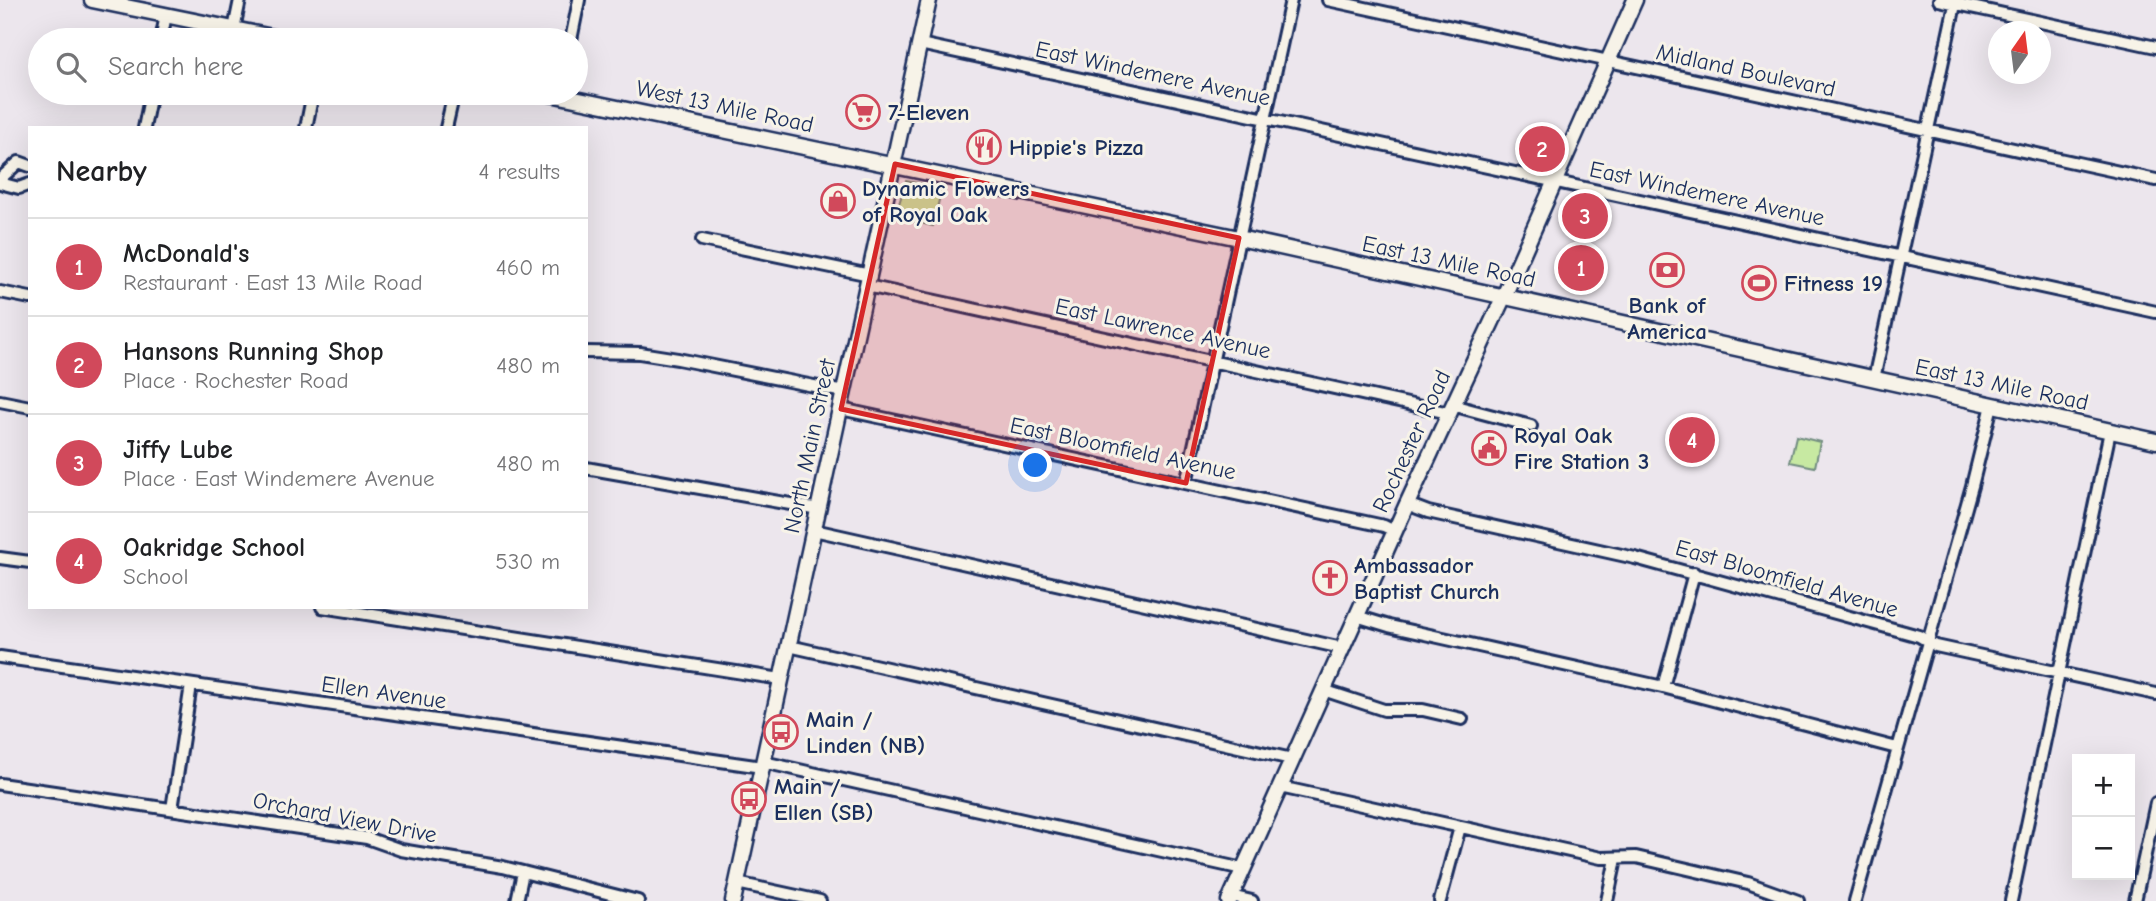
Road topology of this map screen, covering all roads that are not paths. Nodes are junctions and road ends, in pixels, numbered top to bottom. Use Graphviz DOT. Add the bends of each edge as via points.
graph roads {
  1 [pos="92,0"];
  2 [pos="240,0"];
  3 [pos="579,0"];
  4 [pos="929,0"];
  5 [pos="1291,0"];
  6 [pos="1328,0"];
  7 [pos="1635,0"];
  8 [pos="1939,0"];
  9 [pos="1956,2"];
  10 [pos="166,15"];
  11 [pos="163,28"];
  12 [pos="229,28"];
  13 [pos="234,28"];
  14 [pos="573,28"];
  15 [pos="920,44"];
  16 [pos="2156,47"];
  17 [pos="1607,60"];
  18 [pos="588,101"];
  19 [pos="149,105"];
  20 [pos="311,105"];
  21 [pos="451,105"];
  22 [pos="1265,119"];
  23 [pos="144,126"];
  24 [pos="306,126"];
  25 [pos="446,126"];
  26 [pos="1928,130"];
  27 [pos="895,164"];
  28 [pos="28,165"];
  29 [pos="2156,180"];
  30 [pos="0,181"];
  31 [pos="1552,181"];
  32 [pos="28,185"];
  33 [pos="1239,238"];
  34 [pos="702,240"];
  35 [pos="1900,257"];
  36 [pos="869,280"];
  37 [pos="0,292"];
  38 [pos="1504,296"];
  39 [pos="28,298"];
  40 [pos="2156,312"];
  41 [pos="588,352"];
  42 [pos="1212,360"];
  43 [pos="1874,379"];
  44 [pos="844,392"];
  45 [pos="0,401"];
  46 [pos="1992,405"];
  47 [pos="28,407"];
  48 [pos="841,409"];
  49 [pos="1451,409"];
  50 [pos="1531,426"];
  51 [pos="2110,431"];
  52 [pos="2156,441"];
  53 [pos="588,468"];
  54 [pos="1186,483"];
  55 [pos="1406,504"];
  56 [pos="819,509"];
  57 [pos="814,530"];
  58 [pos="1394,531"];
  59 [pos="0,558"];
  60 [pos="28,562"];
  61 [pos="1694,573"];
  62 [pos="335,609"];
  63 [pos="1356,615"];
  64 [pos="1927,641"];
  65 [pos="789,646"];
  66 [pos="1342,648"];
  67 [pos="0,657"];
  68 [pos="2059,673"];
  69 [pos="781,679"];
  70 [pos="191,685"];
  71 [pos="1663,687"];
  72 [pos="1323,691"];
  73 [pos="2156,694"];
  74 [pos="1462,719"];
  75 [pos="1891,747"];
  76 [pos="1292,759"];
  77 [pos="763,764"];
  78 [pos="0,785"];
  79 [pos="1280,787"];
  80 [pos="2156,803"];
  81 [pos="172,809"];
  82 [pos="1460,827"];
  83 [pos="1616,859"];
  84 [pos="1243,869"];
  85 [pos="523,872"];
  86 [pos="737,883"];
  87 [pos="1230,899"];
  88 [pos="517,901"];
  89 [pos="638,901"];
  90 [pos="733,901"];
  91 [pos="820,901"];
  92 [pos="1252,901"];
  93 [pos="1440,901"];
  94 [pos="1607,901"];
  95 [pos="1798,901"];
  96 [pos="1855,901"];
  97 [pos="2011,901"];
  98 [pos="2135,901"];
  1 -- 10 [label="main road"];
  2 -- 13 [label="street"];
  3 -- 14 [label="street"];
  4 -- 15 [label="main road, North Main Street"];
  5 -- 22 [label="street"];
  6 -- 17 [label="street, Midland Boulevard"];
  7 -- 17 [label="main road, Rochester Road"];
  8 -- 9 [label="street"];
  9 -- 16 [label="street"];
  9 -- 26 [label="street"];
  10 -- 11 [label="street"];
  10 -- 12 [label="main road"];
  15 -- 22 [label="street, East Windemere Avenue"];
  15 -- 27 [label="main road, North Main Street"];
  17 -- 26 [label="street, Midland Boulevard"];
  17 -- 31 [label="main road, Rochester Road"];
  18 -- 27 [label="main road, West 13 Mile Road"];
  19 -- 23 [label="street"];
  20 -- 24 [label="street"];
  21 -- 25 [label="street"];
  22 -- 31 [label="street, East Windemere Avenue"];
  22 -- 33 [label="street"];
  26 -- 29 [label="street, Midland Boulevard"];
  26 -- 35 [label="street"];
  27 -- 33 [label="main road, East 13 Mile Road"];
  27 -- 36 [label="main road, North Main Street"];
  28 -- 30 [label="street" via="19,162"];
  30 -- 32 [label="street" via="19,188"];
  31 -- 35 [label="street, East Windemere Avenue"];
  31 -- 38 [label="main road, Rochester Road"];
  33 -- 38 [label="main road, East 13 Mile Road"];
  33 -- 42 [label="street"];
  34 -- 36 [label="street, East Lawrence Avenue"];
  35 -- 40 [label="street, East Windemere Avenue"];
  35 -- 43 [label="street"];
  36 -- 42 [label="street, East Lawrence Avenue"];
  36 -- 44 [label="main road, North Main Street"];
  37 -- 39 [label="street"];
  38 -- 43 [label="main road, East 13 Mile Road"];
  38 -- 49 [label="main road, Rochester Road"];
  41 -- 44 [label="street" via="678,359"];
  42 -- 49 [label="street, East Lawrence Avenue"];
  42 -- 54 [label="street"];
  43 -- 46 [label="main road, East 13 Mile Road"];
  44 -- 48 [label="main road, North Main Street"];
  45 -- 47 [label="street"];
  46 -- 51 [label="main road, East 13 Mile Road"];
  46 -- 64 [label="street"];
  48 -- 54 [label="street, East Bloomfield Avenue"];
  48 -- 56 [label="main road, North Main Street"];
  49 -- 50 [label="street, East Lawrence Avenue"];
  49 -- 55 [label="main road, Rochester Road"];
  51 -- 52 [label="main road, East 13 Mile Road"];
  51 -- 68 [label="street"];
  53 -- 56 [label="street"];
  54 -- 58 [label="street, East Bloomfield Avenue"];
  55 -- 58 [label="main road, Rochester Road"];
  55 -- 61 [label="street, East Bloomfield Avenue"];
  56 -- 57 [label="main road, North Main Street"];
  57 -- 65 [label="main road, North Main Street"];
  57 -- 66 [label="street"];
  58 -- 63 [label="main road, Rochester Road"];
  59 -- 60 [label="street"];
  61 -- 64 [label="street, East Bloomfield Avenue"];
  61 -- 71 [label="street"];
  62 -- 69 [label="street"];
  63 -- 66 [label="main road, Rochester Road"];
  63 -- 71 [label="street"];
  64 -- 68 [label="street, East Bloomfield Avenue"];
  64 -- 75 [label="street"];
  65 -- 69 [label="main road, North Main Street"];
  65 -- 76 [label="street"];
  66 -- 72 [label="main road, Rochester Road"];
  67 -- 70 [label="street, Ellen Avenue"];
  68 -- 73 [label="street, East Bloomfield Avenue"];
  68 -- 97 [label="street"];
  69 -- 77 [label="main road, North Main Street"];
  70 -- 77 [label="street, Ellen Avenue"];
  70 -- 81 [label="street"];
  71 -- 75 [label="street"];
  72 -- 74 [label="street" via="1384,709 1423,710"];
  72 -- 76 [label="main road, Rochester Road"];
  75 -- 96 [label="street"];
  76 -- 79 [label="main road, Rochester Road"];
  77 -- 84 [label="street, Ellen Avenue"];
  77 -- 86 [label="main road, North Main Street"];
  78 -- 81 [label="street, Orchard View Drive"];
  79 -- 82 [label="street"];
  79 -- 84 [label="main road, Rochester Road"];
  80 -- 98 [label="street"];
  81 -- 85 [label="street, Orchard View Drive" via="367,838 401,850"];
  82 -- 83 [label="street"];
  82 -- 93 [label="street"];
  83 -- 94 [label="street"];
  83 -- 95 [label="street" via="1636,857 1676,866 1748,883"];
  84 -- 87 [label="main road, Rochester Road"];
  85 -- 88 [label="street"];
  85 -- 89 [label="street, Orchard View Drive"];
  86 -- 90 [label="main road, North Main Street"];
  86 -- 91 [label="street"];
  87 -- 92 [label="street"];
}
